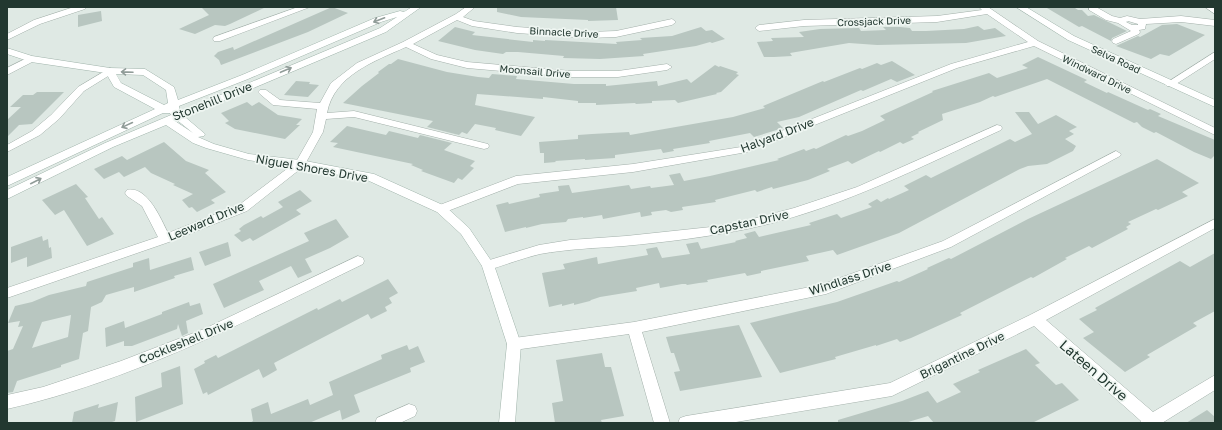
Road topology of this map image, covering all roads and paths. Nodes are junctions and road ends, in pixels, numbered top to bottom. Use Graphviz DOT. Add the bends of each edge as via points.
graph roads {
  1 [pos="82,7"];
  2 [pos="306,7"];
  3 [pos="416,7"];
  4 [pos="471,7"];
  5 [pos="1020,7"];
  6 [pos="1209,7"];
  7 [pos="1092,8"];
  8 [pos="986,9"];
  9 [pos="1215,12"];
  10 [pos="456,17"];
  11 [pos="672,22"];
  12 [pos="1215,23"];
  13 [pos="1136,24"];
  14 [pos="759,28"];
  15 [pos="7,37"];
  16 [pos="216,39"];
  17 [pos="1116,41"];
  18 [pos="1035,43"];
  19 [pos="406,44"];
  20 [pos="7,51"];
  21 [pos="1214,56"];
  22 [pos="31,59"];
  23 [pos="667,66"];
  24 [pos="110,71"];
  25 [pos="7,72"];
  26 [pos="1170,84"];
  27 [pos="263,92"];
  28 [pos="1215,104"];
  29 [pos="322,111"];
  30 [pos="171,113"];
  31 [pos="997,128"];
  32 [pos="1215,132"];
  33 [pos="484,146"];
  34 [pos="7,149"];
  35 [pos="1116,154"];
  36 [pos="300,164"];
  37 [pos="7,182"];
  38 [pos="132,193"];
  39 [pos="7,196"];
  40 [pos="441,209"];
  41 [pos="1215,223"];
  42 [pos="165,239"];
  43 [pos="358,261"];
  44 [pos="488,265"];
  45 [pos="7,293"];
  46 [pos="1035,319"];
  47 [pos="634,328"];
  48 [pos="514,344"];
  49 [pos="1215,382"];
  50 [pos="7,402"];
  51 [pos="409,411"];
  52 [pos="1150,422"];
  53 [pos="383,423"];
  54 [pos="507,423"];
  55 [pos="662,423"];
  56 [pos="686,423"];
  1 -- 15 [label="street" via="37,22"];
  2 -- 16 [label="street"];
  3 -- 30 [label="street, Stonehill Drive" via="383,30"];
  4 -- 10 [label="street, Leeward Drive"];
  5 -- 26 [label="street, Selva Road" via="1071,38"];
  6 -- 9 [label="street"];
  7 -- 13 [label="street" via="1109,18 1121,21 1127,18"];
  8 -- 14 [label="street, Crossjack Drive" via="936,19 804,23"];
  8 -- 18 [label="street, Windward Drive"];
  10 -- 11 [label="street, Binnacle Drive" via="472,23 517,30 589,35 616,34"];
  10 -- 19 [label="street, Leeward Drive"];
  12 -- 13 [label="street" via="1181,19"];
  13 -- 17 [label="street" via="1136,32"];
  18 -- 32 [label="street, Windward Drive"];
  18 -- 40 [label="street, Halyard Drive" via="954,66 743,150 633,168 516,180"];
  19 -- 23 [label="street, Moonsail Drive" via="434,57 467,65 571,74 618,74"];
  19 -- 29 [label="street, Leeward Drive" via="360,65 334,85"];
  20 -- 22 [label="street"];
  21 -- 26 [label="street"];
  22 -- 24 [label="street"];
  22 -- 25 [label="street"];
  24 -- 30 [label="street, Niguel Shores Drive" via="117,85"];
  30 -- 24 [label="street, one-way" via="171,89 144,72"];
  24 -- 34 [label="street" via="81,89 36,133"];
  26 -- 28 [label="street, Selva Road"];
  27 -- 29 [label="street" via="277,103"];
  29 -- 33 [label="street" via="354,114"];
  29 -- 36 [label="street, Leeward Drive" via="318,132"];
  30 -- 36 [label="street, Niguel Shores Drive" via="197,141 248,157"];
  30 -- 37 [label="street, Stonehill Drive, one-way"];
  39 -- 30 [label="street, Stonehill Drive, one-way"];
  31 -- 44 [label="street, Capstan Drive" via="861,190 796,212 711,231 539,250"];
  35 -- 47 [label="street, Windlass Drive" via="947,244 821,290"];
  36 -- 40 [label="street, Niguel Shores Drive" via="370,177"];
  36 -- 42 [label="street, Leeward Drive" via="243,208"];
  38 -- 42 [label="street" via="147,203"];
  40 -- 44 [label="street, Niguel Shores Drive" via="465,231"];
  41 -- 46 [label="street, Brigantine Drive"];
  42 -- 45 [label="street, Leeward Drive"];
  43 -- 50 [label="street, Cockleshell Drive" via="209,333 43,394"];
  44 -- 48 [label="street, Niguel Shores Drive"];
  46 -- 52 [label="street, Lateen Drive"];
  46 -- 56 [label="street, Brigantine Drive" via="892,389"];
  47 -- 48 [label="street, Windlass Drive"];
  47 -- 55 [label="street"];
  48 -- 54 [label="street, Niguel Shores Drive"];
  49 -- 52 [label="street"];
  51 -- 53 [label="street"];
}
